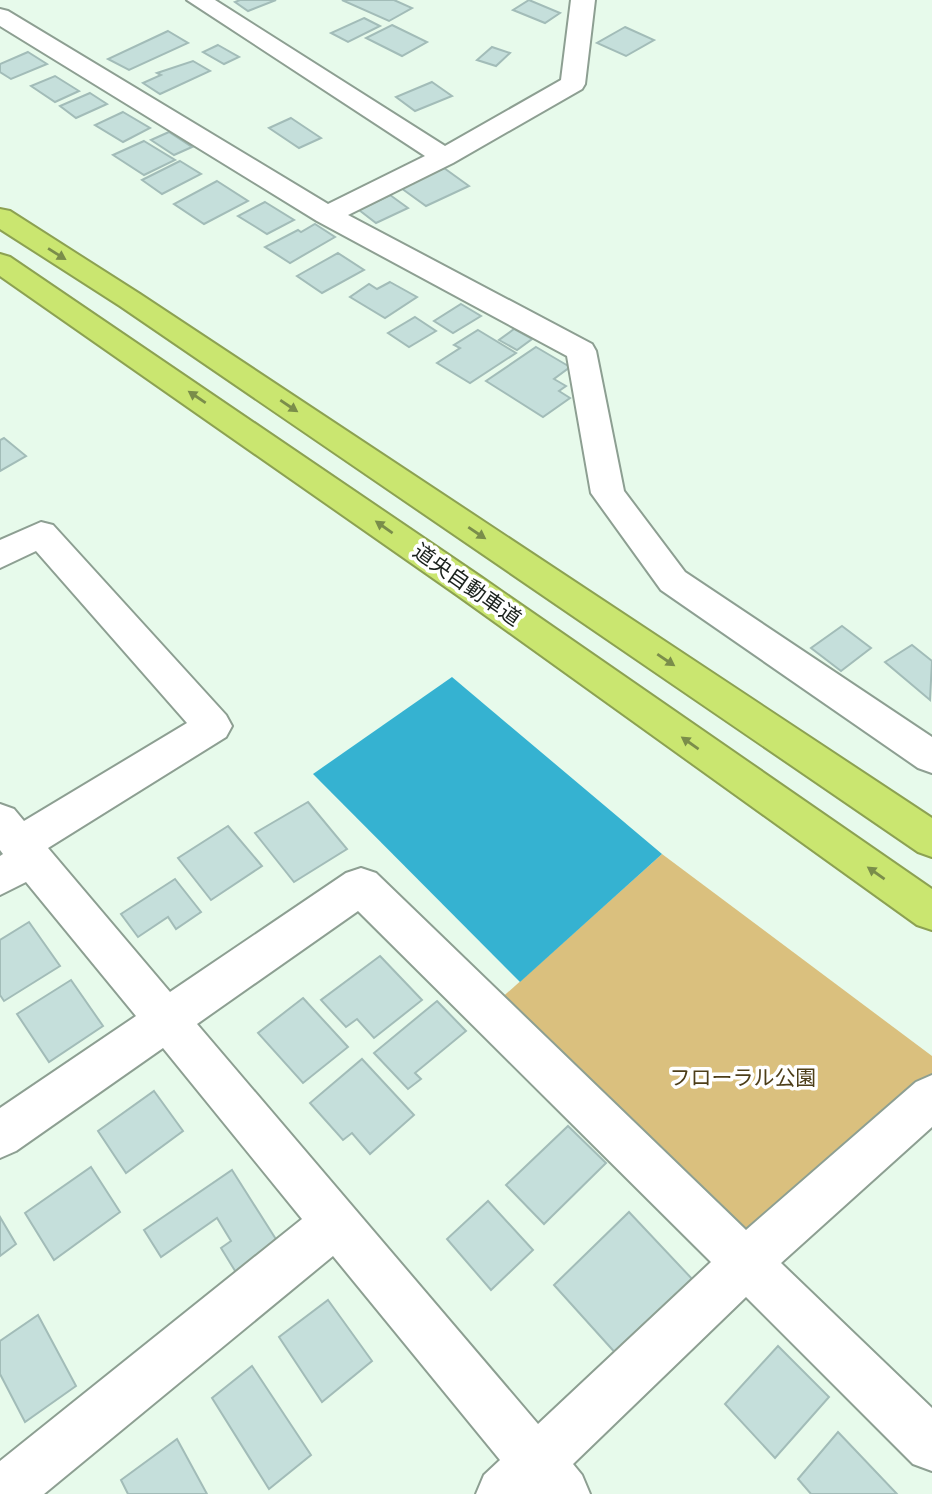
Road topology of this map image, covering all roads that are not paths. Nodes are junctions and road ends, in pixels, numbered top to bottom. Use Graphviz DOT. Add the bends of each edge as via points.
graph roads {
  1 [pos="199,0"];
  2 [pos="583,0"];
  3 [pos="0,16"];
  4 [pos="444,157"];
  5 [pos="327,215"];
  6 [pos="0,218"];
  7 [pos="0,263"];
  8 [pos="0,555"];
  9 [pos="932,757"];
  10 [pos="932,840"];
  11 [pos="12,851"];
  12 [pos="932,912"];
  13 [pos="164,1020"];
  14 [pos="932,1097"];
  15 [pos="0,1135"];
  16 [pos="335,1223"];
  17 [pos="745,1263"];
  18 [pos="932,1445"];
  19 [pos="534,1484"];
  20 [pos="2,1494"];
  1 -- 4 [label="street"];
  2 -- 4 [label="street" via="573,84"];
  3 -- 5 [label="street"];
  4 -- 5 [label="street"];
  5 -- 9 [label="street" via="581,351 608,493 673,581"];
  6 -- 10 [label="highway, one-way" via="130,300"];
  12 -- 7 [label="highway, 道央自動車道, one-way" via="447,570"];
  8 -- 11 [label="street" via="41,534 213,726"];
  11 -- 13 [label="street"];
  13 -- 15 [label="street"];
  13 -- 16 [label="street"];
  13 -- 17 [label="street" via="361,886"];
  14 -- 17 [label="street"];
  16 -- 19 [label="street"];
  16 -- 20 [label="street"];
  17 -- 18 [label="street"];
  17 -- 19 [label="street"];
}
